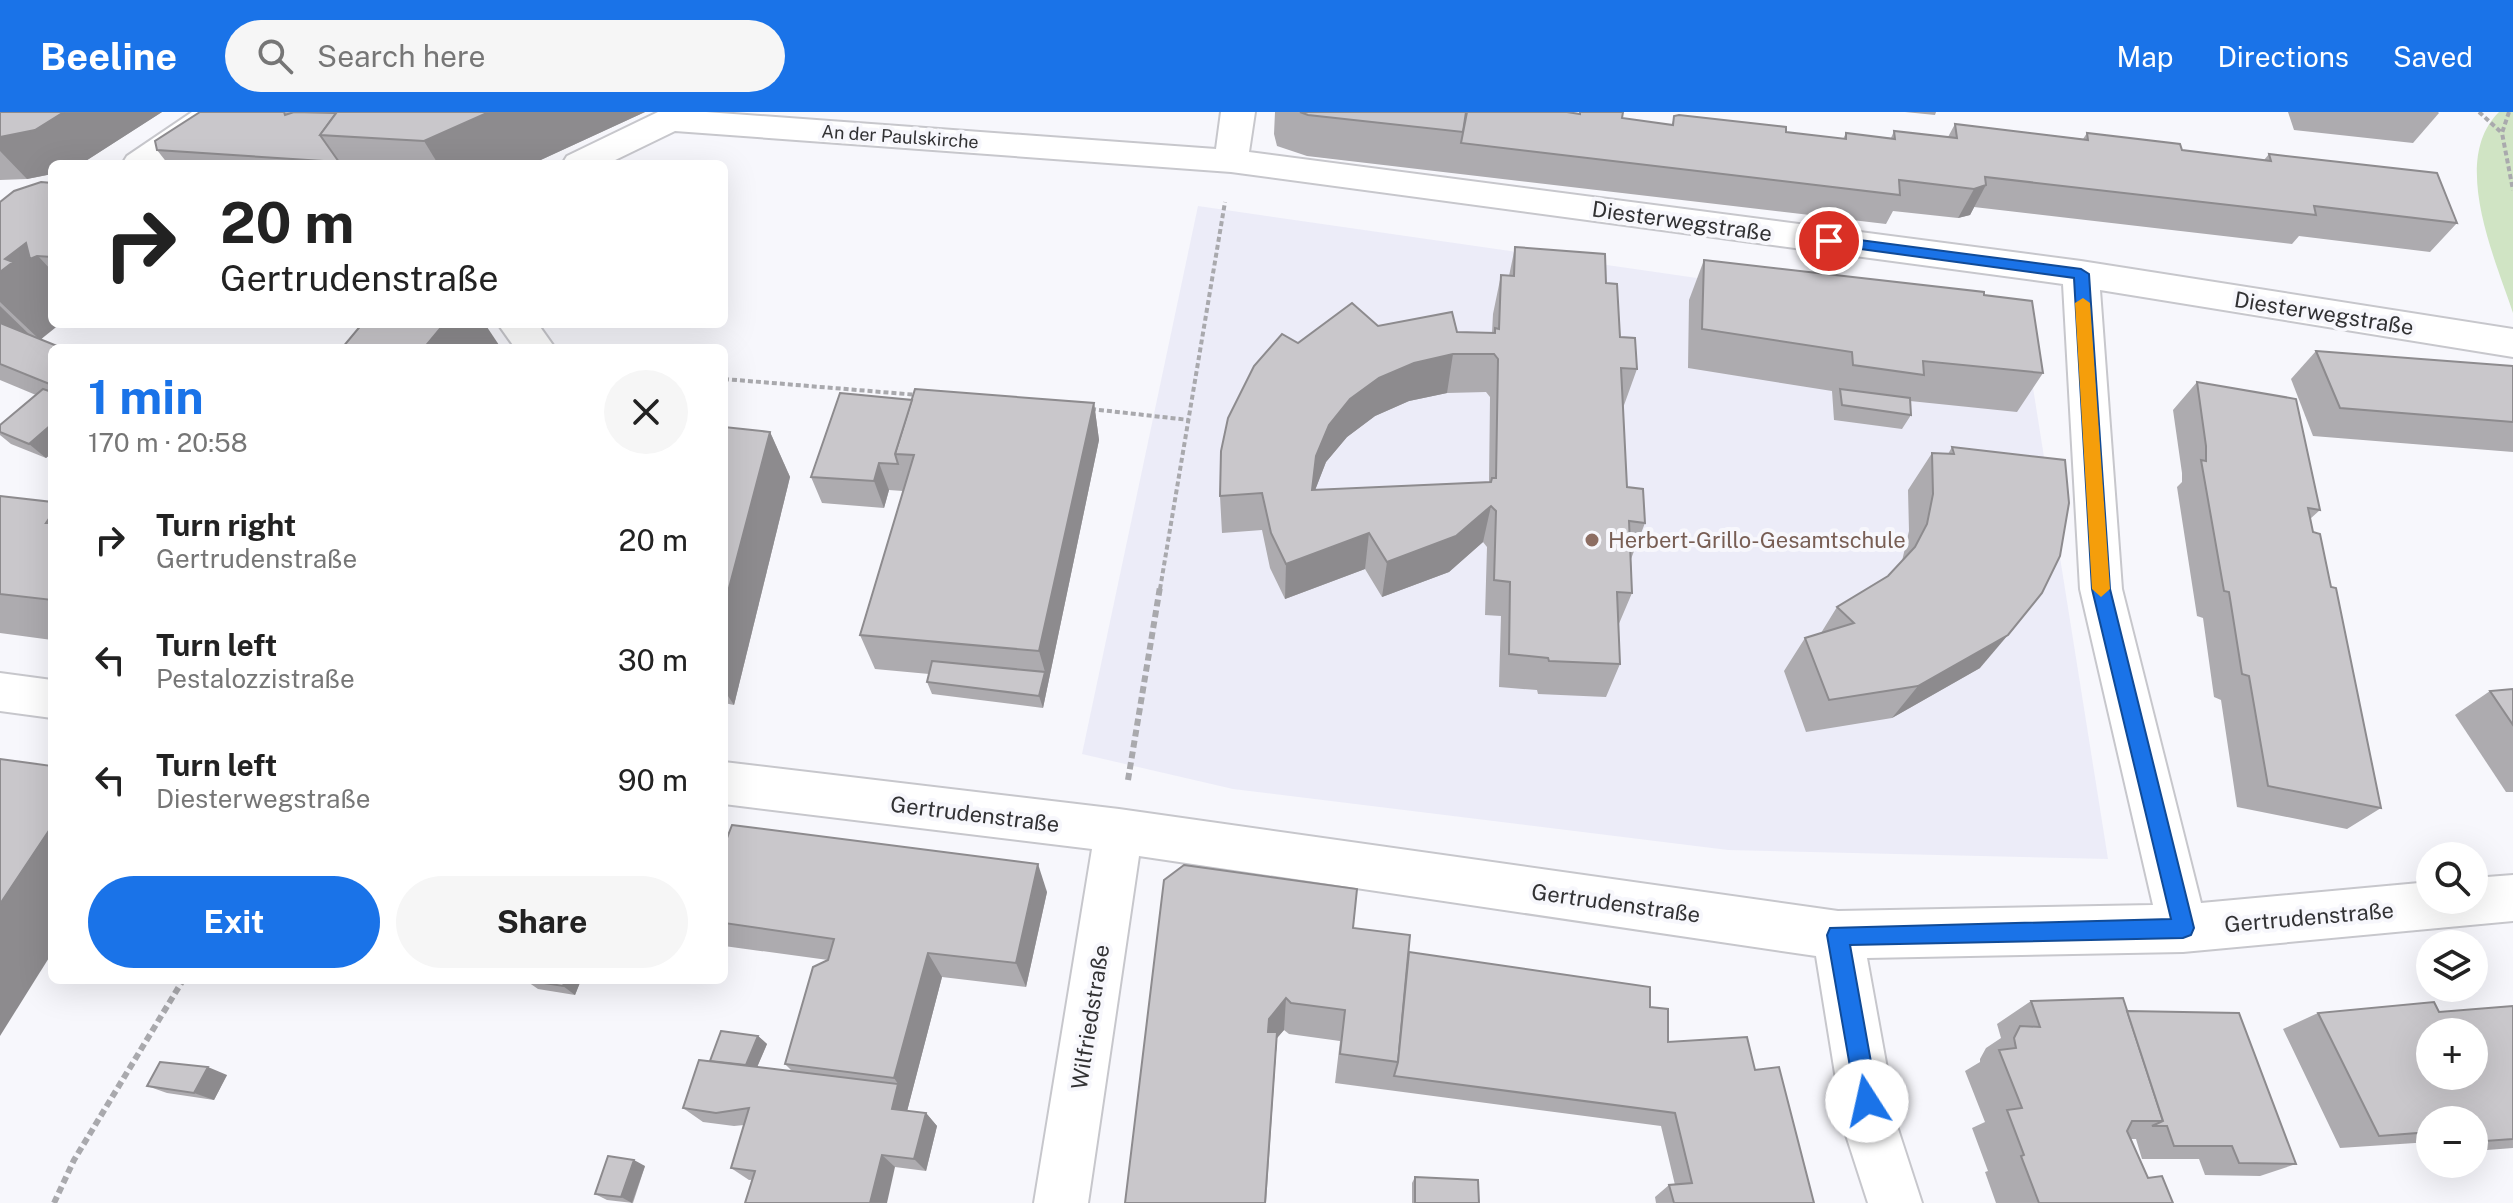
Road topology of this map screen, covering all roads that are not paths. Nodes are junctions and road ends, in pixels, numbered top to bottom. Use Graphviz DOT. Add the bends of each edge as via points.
graph roads {
  1 [pos="215,112"];
  2 [pos="1238,112"];
  3 [pos="145,160"];
  4 [pos="587,160"];
  5 [pos="1231,161"];
  6 [pos="2081,274"];
  7 [pos="520,328"];
  8 [pos="2513,343"];
  9 [pos="533,344"];
  10 [pos="0,692"];
  11 [pos="48,698"];
  12 [pos="728,783"];
  13 [pos="1119,831"];
  14 [pos="2513,898"];
  15 [pos="2183,928"];
  16 [pos="1838,935"];
  17 [pos="1061,1203"];
  18 [pos="1895,1203"];
  1 -- 3 [label="street"];
  2 -- 5 [label="street"];
  4 -- 5 [label="street, An der Paulskirche" via="670,120"];
  5 -- 6 [label="street, Diesterwegstraße"];
  6 -- 8 [label="street, Diesterwegstraße"];
  6 -- 15 [label="street" via="2101,589"];
  7 -- 9 [label="street"];
  10 -- 11 [label="street"];
  12 -- 13 [label="street, Gertrudenstraße"];
  13 -- 16 [label="street, Gertrudenstraße"];
  13 -- 17 [label="street, Wilfriedstraße"];
  14 -- 15 [label="street, Gertrudenstraße"];
  15 -- 16 [label="street, Gertrudenstraße"];
  16 -- 18 [label="street" via="1871,1129"];
}
